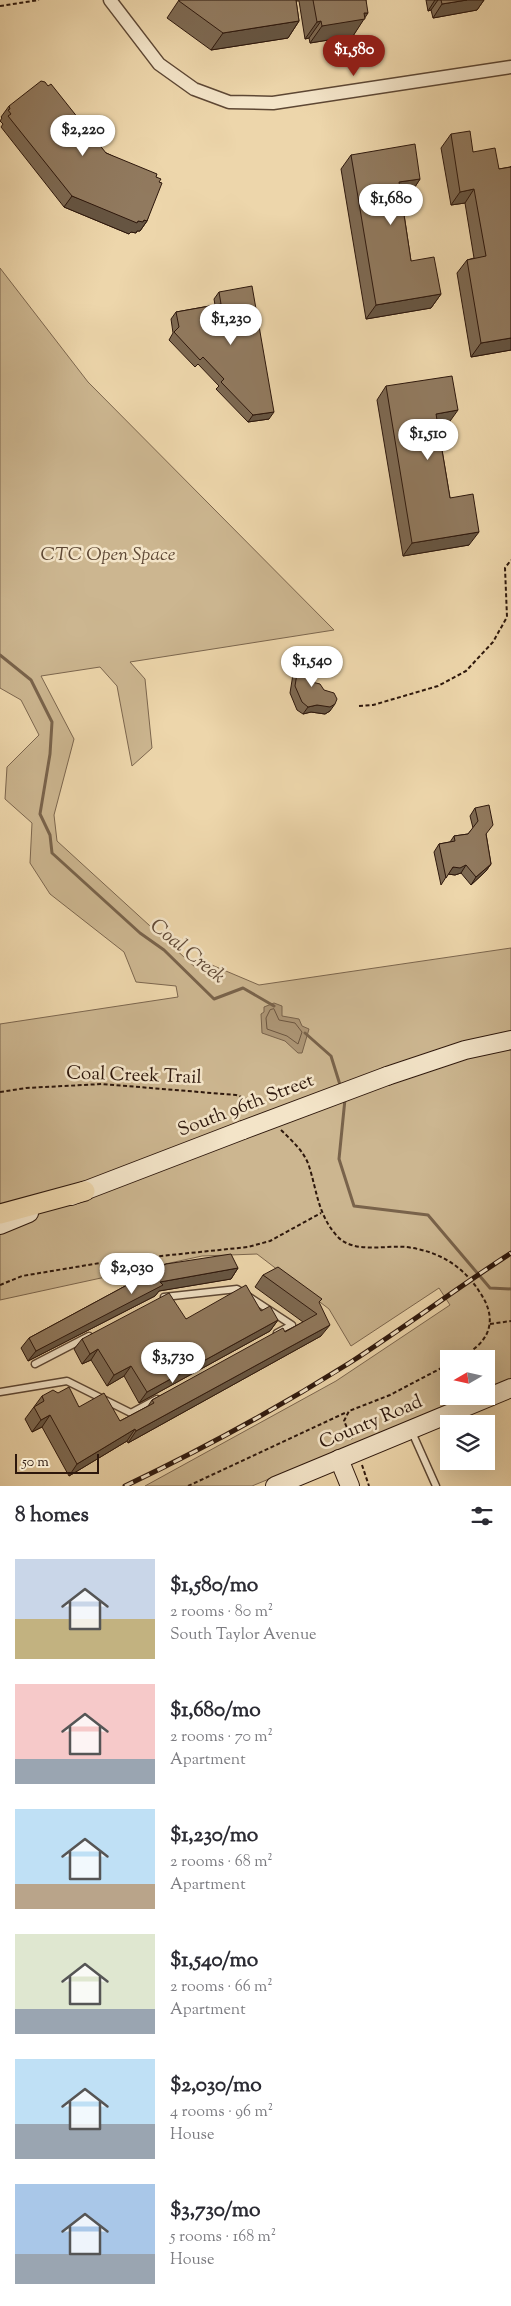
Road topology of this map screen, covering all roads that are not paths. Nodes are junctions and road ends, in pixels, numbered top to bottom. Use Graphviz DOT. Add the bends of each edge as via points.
graph roads {
  1 [pos="110,0"];
  2 [pos="511,67"];
  3 [pos="511,1040"];
  4 [pos="85,1191"];
  5 [pos="0,1214"];
  6 [pos="0,1225"];
  7 [pos="153,1302"];
  8 [pos="94,1333"];
  9 [pos="266,1339"];
  10 [pos="35,1364"];
  11 [pos="511,1388"];
  12 [pos="0,1392"];
  13 [pos="165,1395"];
  14 [pos="410,1429"];
  15 [pos="339,1459"];
  16 [pos="275,1486"];
  17 [pos="350,1486"];
  18 [pos="436,1486"];
  1 -- 2 [label="street" via="158,64 194,89 229,102 273,103"];
  3 -- 4 [label="main road, South 96th Street, bridge" via="458,1052 387,1076"];
  4 -- 5 [label="main road"];
  4 -- 6 [label="main road, South 96th Street"];
  7 -- 9 [label="lane" via="162,1298 237,1289 292,1325"];
  8 -- 10 [label="lane"];
  11 -- 14 [label="main road, County Road"];
  12 -- 13 [label="lane" via="67,1381 131,1413"];
  14 -- 15 [label="main road, County Road"];
  14 -- 18 [label="lane"];
  15 -- 16 [label="main road, County Road"];
  15 -- 17 [label="main road"];
}
